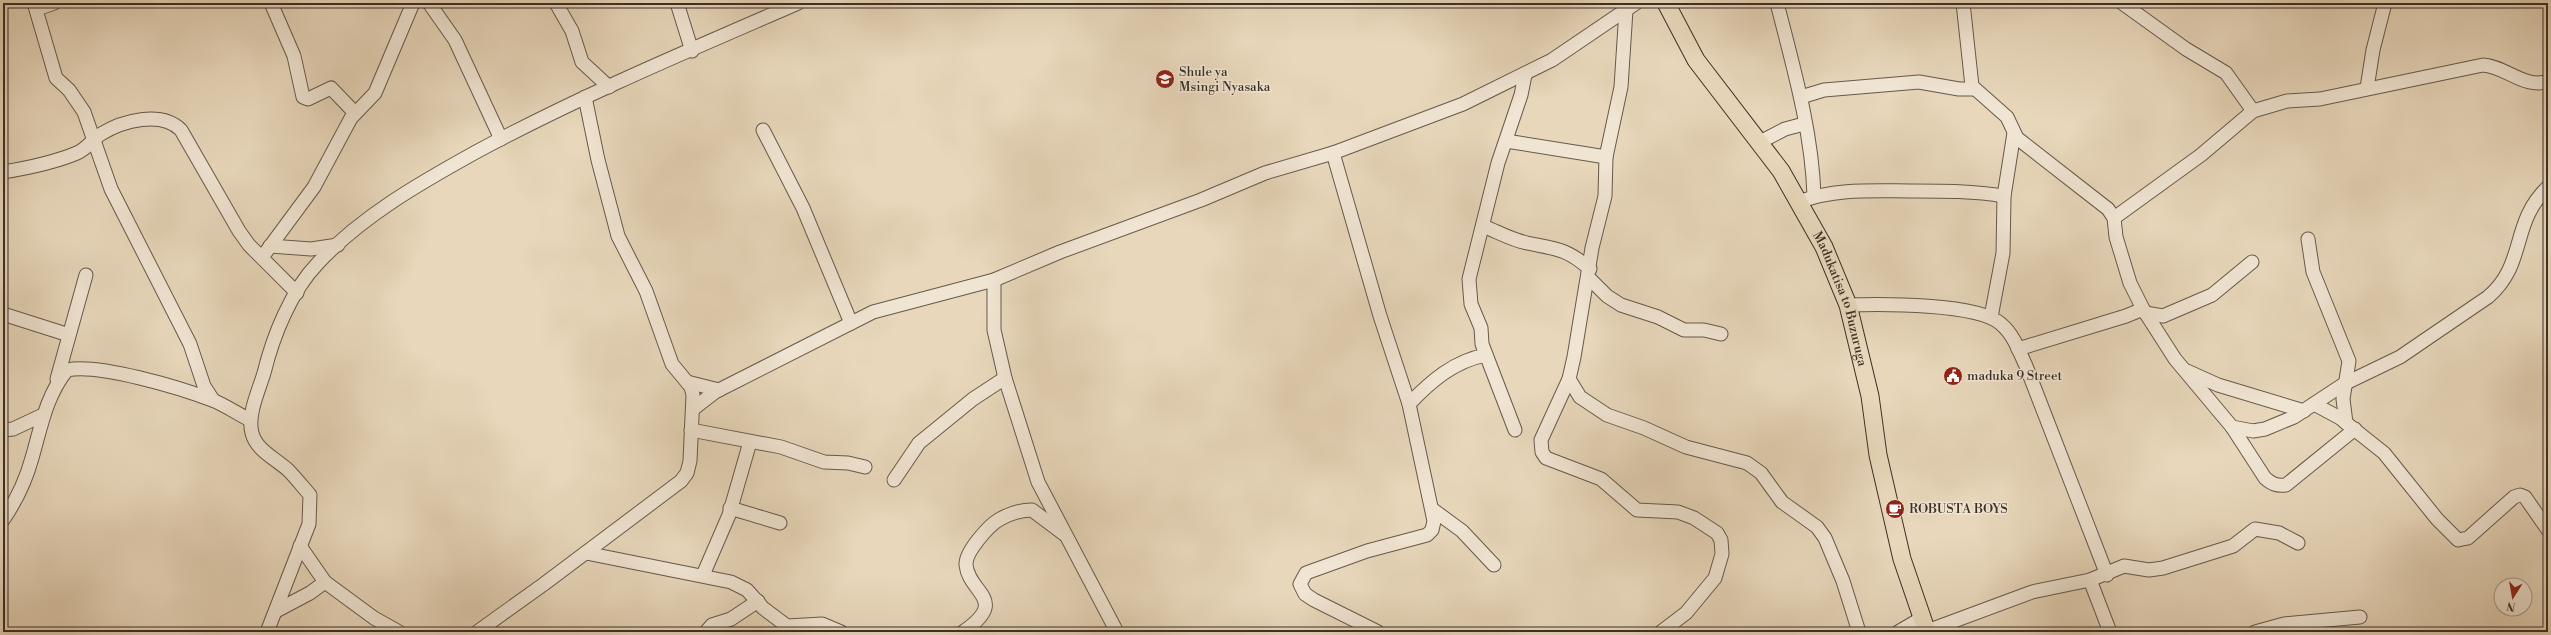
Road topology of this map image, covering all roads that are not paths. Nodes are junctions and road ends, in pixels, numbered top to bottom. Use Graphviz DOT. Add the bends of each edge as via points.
graph roads {
  1 [pos="54,3"];
  2 [pos="271,3"];
  3 [pos="413,3"];
  4 [pos="429,3"];
  5 [pos="556,3"];
  6 [pos="677,3"];
  7 [pos="798,3"];
  8 [pos="1666,3"];
  9 [pos="1777,3"];
  10 [pos="1963,3"];
  11 [pos="2122,3"];
  12 [pos="2385,3"];
  13 [pos="1628,5"];
  14 [pos="35,6"];
  15 [pos="692,51"];
  16 [pos="1525,75"];
  17 [pos="2548,81"];
  18 [pos="609,87"];
  19 [pos="2367,88"];
  20 [pos="1974,89"];
  21 [pos="585,97"];
  22 [pos="1801,97"];
  23 [pos="2253,111"];
  24 [pos="355,113"];
  25 [pos="1804,124"];
  26 [pos="764,130"];
  27 [pos="2014,133"];
  28 [pos="500,139"];
  29 [pos="95,141"];
  30 [pos="1506,141"];
  31 [pos="1760,142"];
  32 [pos="1334,153"];
  33 [pos="1606,157"];
  34 [pos="3,172"];
  35 [pos="2548,187"];
  36 [pos="2004,196"];
  37 [pos="1807,199"];
  38 [pos="2114,218"];
  39 [pos="1483,226"];
  40 [pos="2308,239"];
  41 [pos="338,245"];
  42 [pos="266,251"];
  43 [pos="2252,262"];
  44 [pos="1589,273"];
  45 [pos="86,275"];
  46 [pos="994,280"];
  47 [pos="297,293"];
  48 [pos="1848,305"];
  49 [pos="2144,311"];
  50 [pos="3,314"];
  51 [pos="1991,317"];
  52 [pos="851,323"];
  53 [pos="1721,334"];
  54 [pos="69,335"];
  55 [pos="2018,349"];
  56 [pos="1486,355"];
  57 [pos="2183,370"];
  58 [pos="1005,378"];
  59 [pos="1569,379"];
  60 [pos="687,382"];
  61 [pos="55,384"];
  62 [pos="2344,384"];
  63 [pos="719,390"];
  64 [pos="212,400"];
  65 [pos="1409,404"];
  66 [pos="2309,407"];
  67 [pos="693,409"];
  68 [pos="43,415"];
  69 [pos="250,420"];
  70 [pos="2351,426"];
  71 [pos="2232,427"];
  72 [pos="3,430"];
  73 [pos="691,430"];
  74 [pos="1515,430"];
  75 [pos="750,442"];
  76 [pos="866,467"];
  77 [pos="894,480"];
  78 [pos="1038,482"];
  79 [pos="730,508"];
  80 [pos="1432,509"];
  81 [pos="1032,510"];
  82 [pos="3,520"];
  83 [pos="780,523"];
  84 [pos="2548,530"];
  85 [pos="1065,535"];
  86 [pos="2298,543"];
  87 [pos="300,546"];
  88 [pos="586,553"];
  89 [pos="1494,565"];
  90 [pos="2107,575"];
  91 [pos="704,576"];
  92 [pos="2090,580"];
  93 [pos="325,582"];
  94 [pos="758,601"];
  95 [pos="276,611"];
  96 [pos="2360,616"];
  97 [pos="1925,627"];
  98 [pos="395,631"];
  99 [pos="267,632"];
  100 [pos="477,632"];
  101 [pos="706,632"];
  102 [pos="841,632"];
  103 [pos="963,632"];
  104 [pos="1117,632"];
  105 [pos="1378,632"];
  106 [pos="1661,632"];
  107 [pos="1859,632"];
  108 [pos="1898,632"];
  109 [pos="2110,632"];
  110 [pos="2254,632"];
  1 -- 14 [label="street"];
  2 -- 24 [label="street" via="294,56 303,97 308,99 331,88"];
  3 -- 24 [label="street" via="375,93"];
  4 -- 28 [label="street" via="456,40"];
  5 -- 18 [label="street" via="572,31 582,62"];
  6 -- 15 [label="street"];
  7 -- 15 [label="street"];
  8 -- 31 [label="main road, Madukatisa to Buzuruga" via="1696,60"];
  9 -- 22 [label="street"];
  10 -- 20 [label="street" via="1971,82"];
  11 -- 23 [label="street" via="2186,49 2226,73"];
  12 -- 19 [label="street" via="2373,50"];
  13 -- 16 [label="street" via="1552,60"];
  13 -- 33 [label="street" via="1621,87"];
  14 -- 29 [label="street" via="56,78 69,90 84,112"];
  15 -- 18 [label="street"];
  16 -- 30 [label="street"];
  16 -- 32 [label="street" via="1456,107"];
  17 -- 19 [label="street" via="2534,83 2493,65 2482,65"];
  18 -- 21 [label="street"];
  19 -- 23 [label="street" via="2320,99 2287,101"];
  20 -- 22 [label="street" via="1919,82 1824,90"];
  20 -- 27 [label="street" via="2007,116"];
  21 -- 28 [label="street"];
  21 -- 60 [label="street" via="618,236 646,291 672,364"];
  22 -- 25 [label="street"];
  23 -- 38 [label="street" via="2201,155"];
  24 -- 42 [label="street" via="306,199"];
  25 -- 31 [label="street" via="1785,129"];
  25 -- 37 [label="street" via="1814,177"];
  26 -- 52 [label="street" via="803,208"];
  27 -- 36 [label="street"];
  27 -- 38 [label="street" via="2108,209"];
  28 -- 41 [label="street" via="409,191 374,214"];
  29 -- 34 [label="street" via="79,152"];
  29 -- 42 [label="street" via="106,132 146,119 160,120 177,126 239,231 249,245"];
  29 -- 64 [label="street" via="111,189 186,337 204,386"];
  30 -- 33 [label="street"];
  30 -- 39 [label="street" via="1496,169"];
  31 -- 37 [label="main road, Madukatisa to Buzuruga"];
  32 -- 46 [label="street" via="1265,173"];
  32 -- 65 [label="street" via="1380,316"];
  33 -- 44 [label="street" via="1605,196"];
  35 -- 62 [label="street" via="2525,217 2512,268 2499,287 2407,352"];
  36 -- 37 [label="street" via="1963,191 1847,192"];
  36 -- 51 [label="street" via="2003,253"];
  37 -- 48 [label="main road, Madukatisa to Buzuruga"];
  38 -- 49 [label="street" via="2123,261"];
  39 -- 44 [label="street" via="1527,243 1553,246 1564,251"];
  39 -- 56 [label="street" via="1469,280 1469,292 1481,328"];
  40 -- 62 [label="street" via="2313,272 2347,354 2349,369"];
  41 -- 42 [label="street"];
  41 -- 47 [label="street" via="317,264"];
  42 -- 47 [label="street"];
  43 -- 49 [label="street" via="2212,295 2163,316"];
  44 -- 53 [label="street" via="1607,296 1621,304 1658,317 1684,330 1704,330"];
  44 -- 59 [label="street"];
  45 -- 54 [label="street"];
  46 -- 52 [label="street" via="873,312"];
  46 -- 58 [label="street" via="994,330"];
  47 -- 69 [label="street" via="286,310 266,364"];
  48 -- 51 [label="street" via="1930,306"];
  48 -- 97 [label="main road, Madukatisa to Buzuruga" via="1870,396 1878,455 1893,523"];
  49 -- 55 [label="street"];
  49 -- 57 [label="street"];
  50 -- 54 [label="street"];
  51 -- 55 [label="street" via="2007,330"];
  52 -- 63 [label="street"];
  54 -- 61 [label="street"];
  55 -- 90 [label="street"];
  56 -- 65 [label="street" via="1467,359 1452,367 1424,388"];
  56 -- 74 [label="street"];
  57 -- 66 [label="street" via="2218,385"];
  57 -- 71 [label="street"];
  58 -- 77 [label="street" via="973,399 919,443"];
  58 -- 78 [label="street"];
  59 -- 106 [label="street" via="1541,440 1542,452 1546,458 1601,479 1637,510 1678,512 1694,518 1717,533 1721,540 1722,562 1715,578 1686,613"];
  59 -- 107 [label="street" via="1580,397 1607,415 1686,447 1747,463 1761,473 1782,502 1817,527 1825,538 1844,581"];
  60 -- 63 [label="street"];
  60 -- 67 [label="street" via="693,395"];
  61 -- 64 [label="street" via="67,370 90,368 149,381"];
  61 -- 68 [label="street"];
  62 -- 66 [label="street"];
  62 -- 70 [label="street" via="2343,406"];
  63 -- 67 [label="street"];
  64 -- 69 [label="street"];
  65 -- 80 [label="street"];
  66 -- 70 [label="street"];
  66 -- 71 [label="street" via="2265,430"];
  67 -- 73 [label="street"];
  68 -- 72 [label="street" via="13,429"];
  68 -- 82 [label="street" via="26,477"];
  69 -- 87 [label="street" via="252,434 258,444 289,471 310,495 309,524"];
  70 -- 71 [label="street" via="2286,485 2279,486 2272,485 2265,478"];
  70 -- 84 [label="street" via="2384,453 2432,513 2458,540 2468,538 2520,495 2525,497"];
  73 -- 75 [label="street"];
  73 -- 88 [label="street" via="690,461 687,473 681,481"];
  75 -- 76 [label="street" via="799,452 824,462"];
  75 -- 79 [label="street"];
  78 -- 81 [label="street"];
  78 -- 85 [label="street"];
  79 -- 83 [label="street"];
  79 -- 91 [label="street"];
  80 -- 89 [label="street" via="1462,531"];
  80 -- 105 [label="street" via="1434,521 1432,530 1427,535 1332,563 1306,573 1301,581 1301,589 1314,600"];
  81 -- 85 [label="street"];
  81 -- 103 [label="street" via="1001,518 969,554 968,569 986,604 981,615"];
  85 -- 104 [label="street"];
  86 -- 90 [label="street" via="2279,533 2255,529 2233,546 2163,568 2149,570 2124,566"];
  87 -- 93 [label="street"];
  87 -- 95 [label="street"];
  88 -- 91 [label="street"];
  88 -- 100 [label="street"];
  90 -- 92 [label="street"];
  91 -- 94 [label="street" via="740,585"];
  92 -- 97 [label="street" via="2032,592"];
  92 -- 109 [label="street"];
  93 -- 95 [label="street"];
  93 -- 98 [label="street"];
  94 -- 101 [label="street" via="731,619 712,625"];
  94 -- 102 [label="street" via="762,608 787,626 822,624"];
  95 -- 99 [label="street"];
  96 -- 110 [label="street" via="2284,624"];
  97 -- 108 [label="street"];
}
